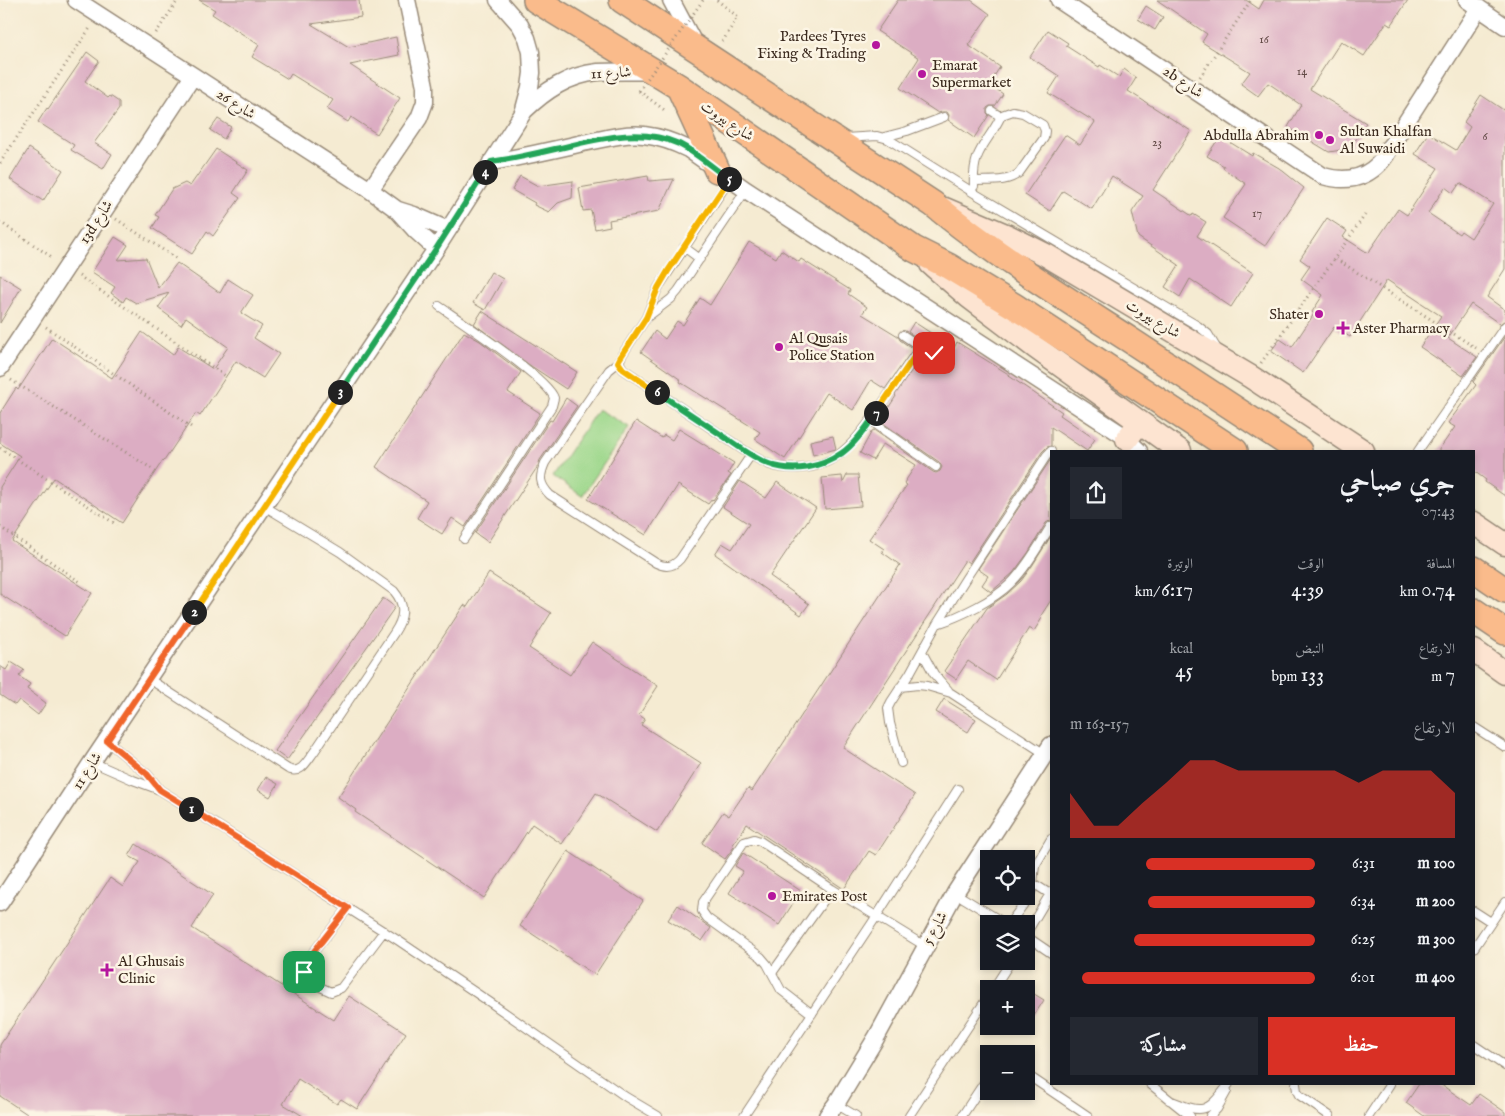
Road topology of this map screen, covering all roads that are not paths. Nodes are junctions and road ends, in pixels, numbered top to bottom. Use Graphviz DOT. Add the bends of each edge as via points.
graph roads {
  1 [pos="76,0"];
  2 [pos="407,0"];
  3 [pos="498,0"];
  4 [pos="536,0"];
  5 [pos="622,0"];
  6 [pos="671,0"];
  7 [pos="1059,0"];
  8 [pos="1473,4"];
  9 [pos="1505,26"];
  10 [pos="705,53"];
  11 [pos="193,76"];
  12 [pos="646,81"];
  13 [pos="679,87"];
  14 [pos="992,111"];
  15 [pos="522,113"];
  16 [pos="999,116"];
  17 [pos="944,117"];
  18 [pos="883,137"];
  19 [pos="833,138"];
  20 [pos="491,162"];
  21 [pos="723,175"];
  22 [pos="974,181"];
  23 [pos="370,190"];
  24 [pos="746,190"];
  25 [pos="974,193"];
  26 [pos="933,204"];
  27 [pos="396,210"];
  28 [pos="448,230"];
  29 [pos="684,248"];
  30 [pos="914,248"];
  31 [pos="436,249"];
  32 [pos="700,259"];
  33 [pos="439,306"];
  34 [pos="646,318"];
  35 [pos="1505,326"];
  36 [pos="903,335"];
  37 [pos="944,343"];
  38 [pos="921,347"];
  39 [pos="618,362"];
  40 [pos="1226,363"];
  41 [pos="4,373"];
  42 [pos="871,421"];
  43 [pos="1135,438"];
  44 [pos="1175,450"];
  45 [pos="1234,450"];
  46 [pos="1297,450"];
  47 [pos="1361,450"];
  48 [pos="1419,450"];
  49 [pos="1050,452"];
  50 [pos="751,455"];
  51 [pos="936,467"];
  52 [pos="264,506"];
  53 [pos="1475,524"];
  54 [pos="1050,528"];
  55 [pos="464,540"];
  56 [pos="1505,544"];
  57 [pos="1475,570"];
  58 [pos="1505,590"];
  59 [pos="1475,612"];
  60 [pos="937,624"];
  61 [pos="1505,632"];
  62 [pos="922,652"];
  63 [pos="1475,652"];
  64 [pos="1505,673"];
  65 [pos="149,679"];
  66 [pos="900,687"];
  67 [pos="951,693"];
  68 [pos="1475,728"];
  69 [pos="107,741"];
  70 [pos="1505,747"];
  71 [pos="1048,750"];
  72 [pos="92,762"];
  73 [pos="902,763"];
  74 [pos="958,789"];
  75 [pos="160,790"];
  76 [pos="1050,841"];
  77 [pos="1035,866"];
  78 [pos="1035,885"];
  79 [pos="5,886"];
  80 [pos="832,889"];
  81 [pos="955,893"];
  82 [pos="1050,893"];
  83 [pos="1505,902"];
  84 [pos="0,904"];
  85 [pos="1023,905"];
  86 [pos="348,908"];
  87 [pos="1475,912"];
  88 [pos="993,915"];
  89 [pos="1015,915"];
  90 [pos="876,917"];
  91 [pos="1035,919"];
  92 [pos="1491,922"];
  93 [pos="384,931"];
  94 [pos="1035,941"];
  95 [pos="925,946"];
  96 [pos="1475,946"];
  97 [pos="1050,952"];
  98 [pos="772,973"];
  99 [pos="980,1008"];
  100 [pos="812,1014"];
  101 [pos="1475,1046"];
  102 [pos="1505,1066"];
  103 [pos="1035,1080"];
  104 [pos="1151,1085"];
  105 [pos="1228,1085"];
  106 [pos="1229,1085"];
  107 [pos="1296,1085"];
  108 [pos="1389,1085"];
  109 [pos="980,1089"];
  110 [pos="1170,1100"];
  111 [pos="831,1110"];
  112 [pos="658,1116"];
  113 [pos="744,1116"];
  114 [pos="856,1116"];
  115 [pos="908,1116"];
  116 [pos="962,1116"];
  117 [pos="1088,1116"];
  118 [pos="1190,1116"];
  119 [pos="1210,1116"];
  120 [pos="1330,1116"];
  121 [pos="1370,1116"];
  1 -- 11 [label="street, شارع 26"];
  2 -- 23 [label="street" via="425,86 425,102 419,118"];
  3 -- 15 [label="street, شارع 11" via="520,25 531,52 530,87"];
  4 -- 12 [label="main road, شارع بيروت"];
  5 -- 10 [label="main road, شارع بيروت"];
  6 -- 10 [label="street"];
  7 -- 8 [label="street, 2b شارع" via="1315,172 1332,179 1367,174 1388,153"];
  8 -- 9 [label="street"];
  10 -- 19 [label="main road, شارع بيروت"];
  11 -- 23 [label="street, شارع 26"];
  11 -- 41 [label="street, 13d شارع" via="33,318"];
  12 -- 13 [label="main road, شارع بيروت"];
  12 -- 15 [label="street, شارع 11" via="596,72 579,76 548,90"];
  13 -- 21 [label="main road"];
  13 -- 30 [label="main road, شارع بيروت"];
  14 -- 16 [label="lane"];
  15 -- 20 [label="street, شارع 11"];
  16 -- 22 [label="lane" via="977,156"];
  16 -- 22 [label="lane" via="1013,111 1023,113 1042,125 1044,138 1015,177"];
  17 -- 18 [label="lane"];
  18 -- 19 [label="lane"];
  18 -- 25 [label="lane"];
  19 -- 26 [label="main road, شارع بيروت"];
  20 -- 21 [label="street" via="631,134 679,144"];
  20 -- 28 [label="street, شارع 11"];
  21 -- 24 [label="street"];
  21 -- 29 [label="lane"];
  22 -- 25 [label="lane"];
  23 -- 27 [label="street, شارع 26"];
  24 -- 32 [label="lane"];
  24 -- 43 [label="street"];
  25 -- 40 [label="lane" via="1198,326 1208,334"];
  26 -- 40 [label="main road, شارع بيروت" via="1046,255"];
  26 -- 46 [label="main road, شارع بيروت" via="1035,279"];
  27 -- 28 [label="street, شارع 26"];
  27 -- 31 [label="street, شارع 26"];
  28 -- 31 [label="street, شارع 11"];
  29 -- 32 [label="lane"];
  29 -- 34 [label="lane" via="658,288"];
  30 -- 43 [label="main road, شارع بيروت"];
  30 -- 45 [label="main road, شارع بيروت" via="1014,306"];
  31 -- 52 [label="street, شارع 11"];
  32 -- 34 [label="lane" via="671,299"];
  33 -- 55 [label="lane" via="525,368 550,390 554,398 552,406"];
  34 -- 39 [label="lane"];
  35 -- 48 [label="lane"];
  36 -- 38 [label="lane"];
  37 -- 38 [label="lane" via="934,353"];
  38 -- 42 [label="lane"];
  39 -- 50 [label="lane" via="623,369"];
  39 -- 50 [label="lane" via="609,370 545,464 541,481 550,495 656,563 669,566 680,559"];
  40 -- 47 [label="main road, شارع بيروت"];
  42 -- 50 [label="lane" via="842,453 809,468 788,469"];
  42 -- 51 [label="lane"];
  43 -- 44 [label="main road, شارع بيروت"];
  49 -- 60 [label="lane"];
  52 -- 65 [label="street, شارع 11"];
  52 -- 65 [label="lane" via="320,539 394,591 402,607 400,625 304,766 296,771 268,757"];
  53 -- 56 [label="main road"];
  54 -- 60 [label="lane" via="1019,574 1002,591"];
  57 -- 58 [label="main road"];
  59 -- 61 [label="main road"];
  60 -- 62 [label="lane"];
  62 -- 66 [label="lane"];
  62 -- 67 [label="lane" via="934,674"];
  63 -- 64 [label="main road"];
  65 -- 69 [label="street, شارع 11"];
  66 -- 67 [label="lane" via="926,686"];
  66 -- 73 [label="lane" via="888,708"];
  67 -- 71 [label="lane"];
  68 -- 70 [label="lane"];
  69 -- 72 [label="street, شارع 11"];
  69 -- 75 [label="lane" via="147,774"];
  71 -- 81 [label="street, شارع 5"];
  72 -- 75 [label="lane"];
  72 -- 79 [label="street, شارع 11"];
  74 -- 90 [label="lane"];
  75 -- 86 [label="lane"];
  76 -- 77 [label="lane"];
  78 -- 82 [label="lane"];
  79 -- 84 [label="street, شارع 11"];
  80 -- 90 [label="lane"];
  80 -- 98 [label="lane"];
  80 -- 98 [label="lane" via="760,841 749,840 741,846 703,902 702,911 761,957"];
  81 -- 88 [label="lane"];
  81 -- 95 [label="street, شارع 5"];
  82 -- 91 [label="lane"];
  83 -- 92 [label="lane"];
  85 -- 89 [label="lane"];
  86 -- 93 [label="lane"];
  86 -- 93 [label="lane" via="308,959 304,972 314,984 331,992 341,988"];
  87 -- 92 [label="lane"];
  90 -- 95 [label="lane"];
  90 -- 100 [label="lane"];
  92 -- 96 [label="lane"];
  93 -- 112 [label="lane"];
  94 -- 97 [label="lane"];
  95 -- 111 [label="street, شارع 5" via="876,1038"];
  98 -- 100 [label="lane" via="781,990"];
  99 -- 115 [label="lane"];
  100 -- 113 [label="lane"];
  101 -- 102 [label="lane"];
  103 -- 117 [label="lane"];
  104 -- 110 [label="lane"];
  105 -- 110 [label="lane" via="1201,1110"];
  106 -- 119 [label="lane" via="1227,1093"];
  107 -- 120 [label="lane" via="1299,1096"];
  108 -- 121 [label="lane"];
  109 -- 116 [label="lane"];
  110 -- 118 [label="lane"];
  111 -- 114 [label="lane"];
}
